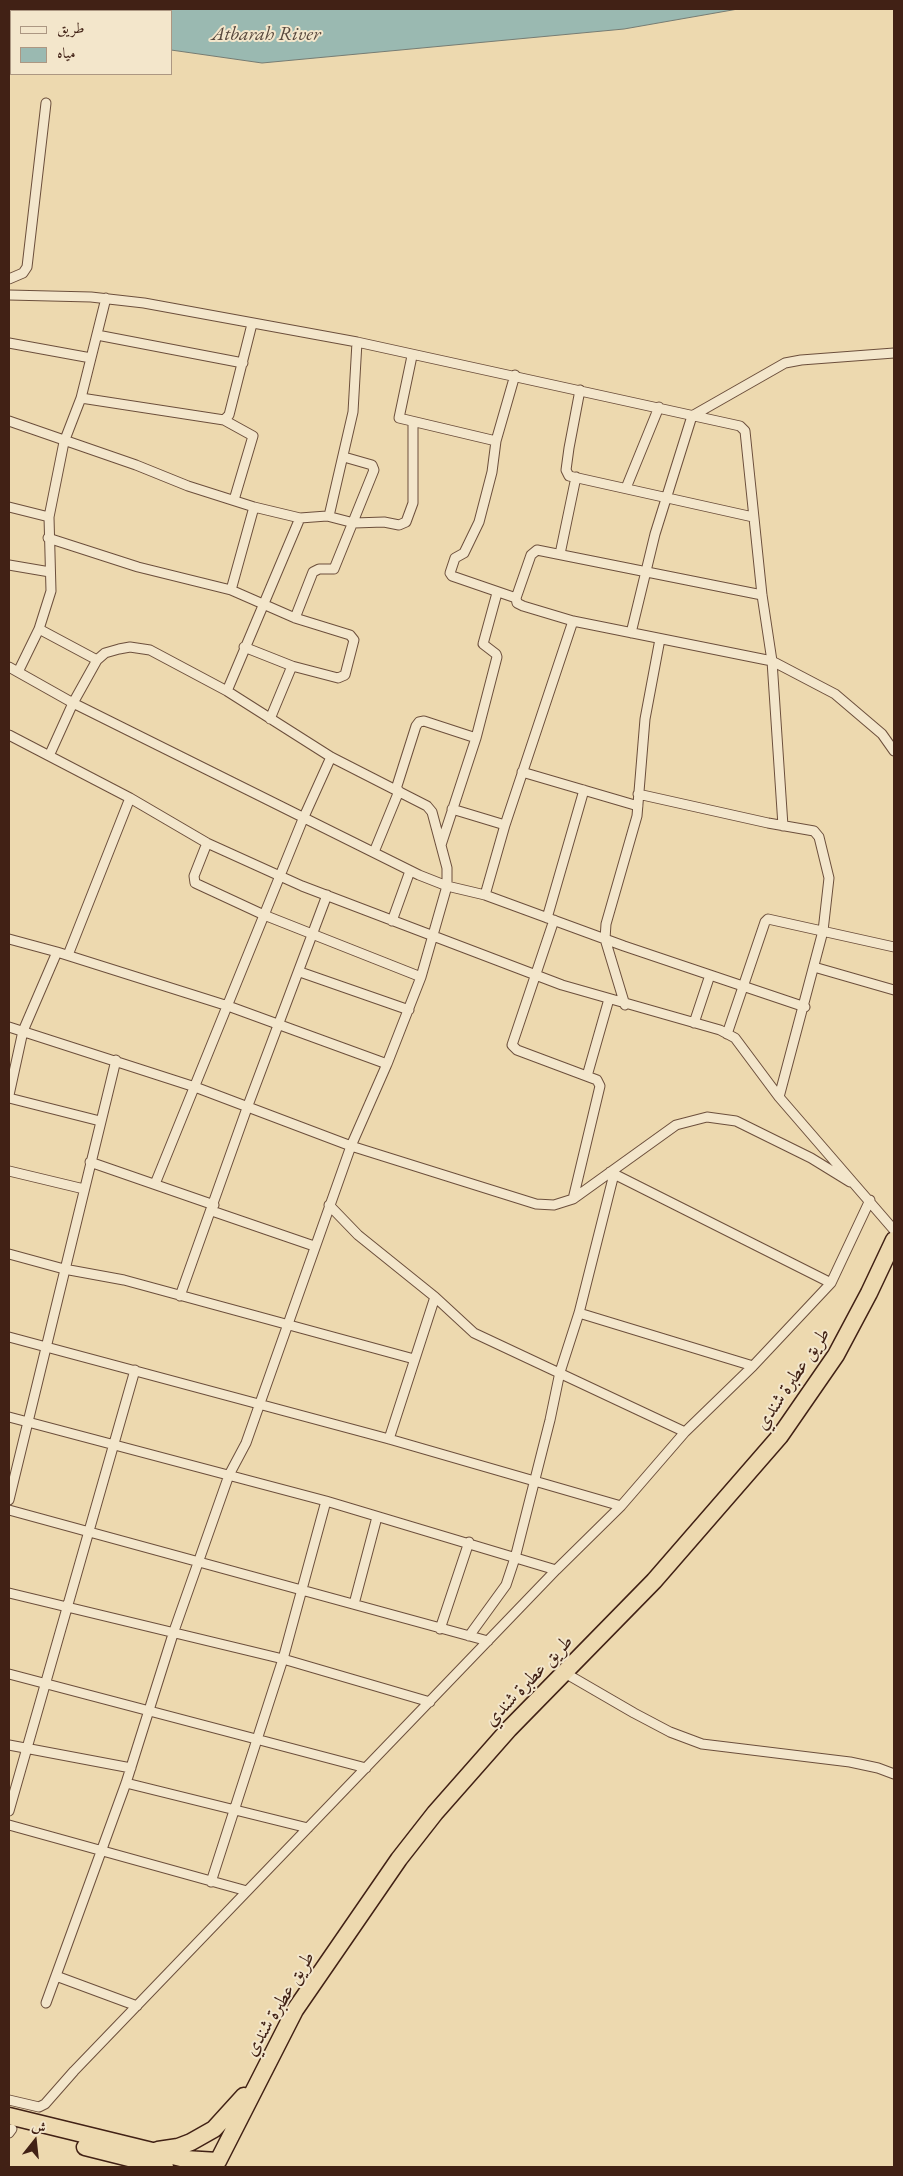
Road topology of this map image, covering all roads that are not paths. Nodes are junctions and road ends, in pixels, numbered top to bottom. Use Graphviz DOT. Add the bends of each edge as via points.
graph roads {
  1 [pos="46,103"];
  2 [pos="9,279"];
  3 [pos="9,295"];
  4 [pos="106,298"];
  5 [pos="252,324"];
  6 [pos="97,335"];
  7 [pos="357,342"];
  8 [pos="9,343"];
  9 [pos="894,353"];
  10 [pos="412,356"];
  11 [pos="92,358"];
  12 [pos="243,363"];
  13 [pos="515,375"];
  14 [pos="580,390"];
  15 [pos="81,398"];
  16 [pos="659,408"];
  17 [pos="692,416"];
  18 [pos="224,420"];
  19 [pos="9,421"];
  20 [pos="413,423"];
  21 [pos="496,441"];
  22 [pos="64,442"];
  23 [pos="344,457"];
  24 [pos="576,477"];
  25 [pos="626,488"];
  26 [pos="665,498"];
  27 [pos="234,500"];
  28 [pos="9,507"];
  29 [pos="254,507"];
  30 [pos="329,516"];
  31 [pos="49,517"];
  32 [pos="753,517"];
  33 [pos="300,518"];
  34 [pos="354,523"];
  35 [pos="48,538"];
  36 [pos="560,554"];
  37 [pos="9,565"];
  38 [pos="645,571"];
  39 [pos="50,572"];
  40 [pos="231,590"];
  41 [pos="498,592"];
  42 [pos="762,595"];
  43 [pos="516,598"];
  44 [pos="262,604"];
  45 [pos="295,618"];
  46 [pos="573,620"];
  47 [pos="39,628"];
  48 [pos="632,633"];
  49 [pos="660,640"];
  50 [pos="244,647"];
  51 [pos="97,660"];
  52 [pos="772,661"];
  53 [pos="292,666"];
  54 [pos="9,667"];
  55 [pos="18,672"];
  56 [pos="227,691"];
  57 [pos="73,703"];
  58 [pos="270,719"];
  59 [pos="9,735"];
  60 [pos="476,738"];
  61 [pos="894,751"];
  62 [pos="49,756"];
  63 [pos="331,757"];
  64 [pos="522,772"];
  65 [pos="398,790"];
  66 [pos="584,790"];
  67 [pos="638,794"];
  68 [pos="130,798"];
  69 [pos="638,806"];
  70 [pos="452,809"];
  71 [pos="304,819"];
  72 [pos="505,825"];
  73 [pos="783,826"];
  74 [pos="207,843"];
  75 [pos="441,845"];
  76 [pos="374,852"];
  77 [pos="410,871"];
  78 [pos="281,876"];
  79 [pos="447,886"];
  80 [pos="327,895"];
  81 [pos="484,895"];
  82 [pos="264,916"];
  83 [pos="550,919"];
  84 [pos="392,921"];
  85 [pos="823,931"];
  86 [pos="314,934"];
  87 [pos="432,937"];
  88 [pos="9,939"];
  89 [pos="605,939"];
  90 [pos="894,947"];
  91 [pos="57,952"];
  92 [pos="68,955"];
  93 [pos="814,967"];
  94 [pos="300,972"];
  95 [pos="534,975"];
  96 [pos="710,975"];
  97 [pos="421,977"];
  98 [pos="745,986"];
  99 [pos="894,990"];
  100 [pos="609,1000"];
  101 [pos="625,1004"];
  102 [pos="228,1006"];
  103 [pos="805,1006"];
  104 [pos="409,1010"];
  105 [pos="694,1023"];
  106 [pos="279,1024"];
  107 [pos="9,1027"];
  108 [pos="23,1031"];
  109 [pos="727,1034"];
  110 [pos="116,1060"];
  111 [pos="387,1064"];
  112 [pos="587,1076"];
  113 [pos="195,1087"];
  114 [pos="9,1097"];
  115 [pos="779,1097"];
  116 [pos="247,1108"];
  117 [pos="100,1121"];
  118 [pos="351,1146"];
  119 [pos="90,1162"];
  120 [pos="9,1171"];
  121 [pos="611,1173"];
  122 [pos="155,1184"];
  123 [pos="858,1186"];
  124 [pos="84,1189"];
  125 [pos="573,1199"];
  126 [pos="870,1200"];
  127 [pos="329,1205"];
  128 [pos="213,1208"];
  129 [pos="894,1230"];
  130 [pos="894,1240"];
  131 [pos="314,1246"];
  132 [pos="9,1254"];
  133 [pos="64,1269"];
  134 [pos="831,1283"];
  135 [pos="180,1296"];
  136 [pos="435,1297"];
  137 [pos="579,1313"];
  138 [pos="286,1324"];
  139 [pos="9,1337"];
  140 [pos="46,1348"];
  141 [pos="414,1359"];
  142 [pos="753,1366"];
  143 [pos="135,1370"];
  144 [pos="560,1372"];
  145 [pos="259,1406"];
  146 [pos="9,1417"];
  147 [pos="28,1422"];
  148 [pos="685,1432"];
  149 [pos="389,1439"];
  150 [pos="114,1444"];
  151 [pos="229,1475"];
  152 [pos="534,1480"];
  153 [pos="9,1500"];
  154 [pos="326,1501"];
  155 [pos="621,1506"];
  156 [pos="9,1510"];
  157 [pos="377,1518"];
  158 [pos="89,1532"];
  159 [pos="468,1542"];
  160 [pos="515,1558"];
  161 [pos="199,1561"];
  162 [pos="556,1570"];
  163 [pos="301,1590"];
  164 [pos="9,1593"];
  165 [pos="354,1604"];
  166 [pos="67,1608"];
  167 [pos="440,1629"];
  168 [pos="174,1631"];
  169 [pos="469,1636"];
  170 [pos="488,1641"];
  171 [pos="283,1659"];
  172 [pos="565,1673"];
  173 [pos="9,1674"];
  174 [pos="46,1684"];
  175 [pos="430,1702"];
  176 [pos="148,1710"];
  177 [pos="256,1738"];
  178 [pos="9,1745"];
  179 [pos="28,1749"];
  180 [pos="131,1768"];
  181 [pos="366,1768"];
  182 [pos="894,1774"];
  183 [pos="126,1783"];
  184 [pos="234,1809"];
  185 [pos="9,1811"];
  186 [pos="9,1825"];
  187 [pos="308,1828"];
  188 [pos="102,1850"];
  189 [pos="211,1882"];
  190 [pos="247,1891"];
  191 [pos="56,1976"];
  192 [pos="46,2003"];
  193 [pos="137,2006"];
  194 [pos="259,2079"];
  195 [pos="9,2100"];
  196 [pos="10,2126"];
  197 [pos="147,2160"];
  198 [pos="216,2164"];
  199 [pos="165,2167"];
  1 -- 2 [label="street" via="27,267 23,273"];
  3 -- 4 [label="street"];
  4 -- 5 [label="street"];
  4 -- 6 [label="street"];
  5 -- 7 [label="street"];
  5 -- 12 [label="street"];
  6 -- 11 [label="street"];
  6 -- 12 [label="street"];
  7 -- 10 [label="street"];
  7 -- 23 [label="street" via="353,412"];
  8 -- 11 [label="street"];
  9 -- 17 [label="street" via="784,363"];
  10 -- 13 [label="street"];
  10 -- 20 [label="street" via="398,413 399,418"];
  11 -- 15 [label="street"];
  12 -- 18 [label="street" via="229,415"];
  13 -- 14 [label="street"];
  13 -- 21 [label="street"];
  14 -- 16 [label="street"];
  14 -- 24 [label="street" via="566,470 569,476"];
  15 -- 18 [label="street"];
  15 -- 22 [label="street"];
  16 -- 17 [label="street"];
  16 -- 25 [label="street"];
  17 -- 26 [label="street"];
  17 -- 32 [label="street" via="740,426 745,431"];
  18 -- 27 [label="street" via="252,436"];
  19 -- 22 [label="street"];
  20 -- 21 [label="street"];
  20 -- 34 [label="street" via="413,503 406,522 399,526 384,522"];
  21 -- 41 [label="street" via="479,522 464,553 455,558 450,573"];
  22 -- 27 [label="street"];
  22 -- 31 [label="street"];
  23 -- 30 [label="street"];
  23 -- 34 [label="street" via="374,467"];
  24 -- 25 [label="street"];
  24 -- 36 [label="street"];
  25 -- 26 [label="street"];
  26 -- 32 [label="street"];
  26 -- 38 [label="street"];
  27 -- 29 [label="street"];
  28 -- 31 [label="street"];
  29 -- 33 [label="street"];
  29 -- 40 [label="street"];
  30 -- 33 [label="street"];
  30 -- 34 [label="street"];
  31 -- 35 [label="street"];
  32 -- 42 [label="street"];
  33 -- 44 [label="street"];
  34 -- 45 [label="street" via="334,569 319,568 313,572"];
  35 -- 39 [label="street"];
  35 -- 40 [label="street" via="138,567"];
  36 -- 38 [label="street"];
  36 -- 43 [label="street" via="533,551"];
  37 -- 39 [label="street"];
  38 -- 42 [label="street"];
  38 -- 48 [label="street"];
  39 -- 47 [label="street" via="51,591"];
  40 -- 44 [label="street"];
  41 -- 43 [label="street"];
  41 -- 60 [label="street" via="483,644 497,657"];
  42 -- 52 [label="street"];
  43 -- 46 [label="street" via="517,603 523,606"];
  44 -- 45 [label="street"];
  44 -- 50 [label="street"];
  45 -- 53 [label="street" via="350,635 354,640 342,677"];
  46 -- 48 [label="street"];
  46 -- 64 [label="street"];
  47 -- 51 [label="street"];
  47 -- 55 [label="street"];
  48 -- 49 [label="street"];
  49 -- 52 [label="street"];
  49 -- 67 [label="street" via="645,719"];
  50 -- 53 [label="street"];
  50 -- 56 [label="street"];
  51 -- 56 [label="street" via="119,648 130,646 150,650"];
  51 -- 57 [label="street"];
  52 -- 61 [label="street" via="835,694 882,734"];
  52 -- 73 [label="street"];
  53 -- 58 [label="street"];
  54 -- 55 [label="street"];
  55 -- 57 [label="street"];
  56 -- 58 [label="street"];
  57 -- 62 [label="street"];
  57 -- 71 [label="street"];
  58 -- 63 [label="street"];
  59 -- 62 [label="street"];
  60 -- 65 [label="street" via="419,722"];
  60 -- 70 [label="street"];
  62 -- 68 [label="street"];
  63 -- 65 [label="street"];
  63 -- 71 [label="street"];
  64 -- 66 [label="street"];
  64 -- 72 [label="street"];
  65 -- 75 [label="street" via="432,812"];
  65 -- 76 [label="street"];
  66 -- 69 [label="street"];
  66 -- 83 [label="street"];
  67 -- 69 [label="street"];
  67 -- 73 [label="street"];
  68 -- 74 [label="street"];
  68 -- 92 [label="street"];
  69 -- 89 [label="street" via="608,914"];
  70 -- 72 [label="street"];
  70 -- 75 [label="street"];
  71 -- 76 [label="street"];
  71 -- 78 [label="street"];
  72 -- 81 [label="street"];
  73 -- 85 [label="street" via="814,831 823,845 829,878"];
  74 -- 78 [label="street"];
  74 -- 82 [label="street" via="194,876 195,883"];
  75 -- 79 [label="street" via="447,868"];
  76 -- 77 [label="street"];
  77 -- 79 [label="street"];
  77 -- 84 [label="street"];
  78 -- 80 [label="street"];
  78 -- 82 [label="street"];
  79 -- 81 [label="street"];
  79 -- 87 [label="street"];
  80 -- 84 [label="street"];
  80 -- 86 [label="street"];
  81 -- 83 [label="street"];
  82 -- 86 [label="street"];
  82 -- 102 [label="street"];
  83 -- 89 [label="street"];
  83 -- 95 [label="street"];
  84 -- 87 [label="street"];
  85 -- 90 [label="street"];
  85 -- 93 [label="street"];
  85 -- 98 [label="street" via="768,919"];
  86 -- 94 [label="street"];
  86 -- 97 [label="street"];
  87 -- 95 [label="street"];
  87 -- 97 [label="street"];
  88 -- 91 [label="street"];
  89 -- 96 [label="street"];
  89 -- 101 [label="street"];
  91 -- 92 [label="street"];
  91 -- 108 [label="street"];
  92 -- 102 [label="street"];
  93 -- 99 [label="street"];
  93 -- 103 [label="street"];
  94 -- 104 [label="street"];
  94 -- 106 [label="street"];
  95 -- 100 [label="street"];
  95 -- 112 [label="street" via="512,1044 517,1050"];
  96 -- 98 [label="street"];
  96 -- 105 [label="street"];
  97 -- 104 [label="street"];
  98 -- 103 [label="street"];
  98 -- 109 [label="street"];
  100 -- 101 [label="street"];
  100 -- 112 [label="street"];
  101 -- 105 [label="street"];
  102 -- 106 [label="street"];
  102 -- 113 [label="street"];
  103 -- 115 [label="street"];
  104 -- 111 [label="street"];
  105 -- 109 [label="street"];
  106 -- 111 [label="street"];
  106 -- 116 [label="street"];
  107 -- 108 [label="street"];
  108 -- 110 [label="street"];
  108 -- 114 [label="street"];
  109 -- 115 [label="street" via="747,1051"];
  110 -- 113 [label="street"];
  110 -- 117 [label="street"];
  111 -- 118 [label="street"];
  112 -- 125 [label="street" via="597,1080 600,1086"];
  113 -- 116 [label="street"];
  113 -- 122 [label="street"];
  114 -- 117 [label="street"];
  115 -- 123 [label="street"];
  116 -- 118 [label="street"];
  116 -- 128 [label="street"];
  117 -- 119 [label="street"];
  118 -- 125 [label="street" via="536,1204 554,1205"];
  118 -- 127 [label="street"];
  119 -- 122 [label="street"];
  119 -- 124 [label="street"];
  120 -- 124 [label="street"];
  121 -- 123 [label="street" via="676,1124 707,1117 736,1121 811,1158"];
  121 -- 125 [label="street"];
  121 -- 134 [label="street"];
  121 -- 137 [label="street"];
  122 -- 128 [label="street"];
  123 -- 126 [label="street"];
  124 -- 133 [label="street"];
  126 -- 129 [label="street"];
  126 -- 134 [label="street"];
  127 -- 131 [label="street"];
  127 -- 136 [label="street" via="358,1235"];
  128 -- 131 [label="street"];
  128 -- 135 [label="street"];
  130 -- 172 [label="highway, طريق عطبرة شندي" via="836,1355 780,1436 654,1581"];
  131 -- 138 [label="street"];
  132 -- 133 [label="street"];
  133 -- 135 [label="street" via="124,1280"];
  133 -- 140 [label="street"];
  134 -- 142 [label="street"];
  135 -- 138 [label="street"];
  136 -- 141 [label="street"];
  136 -- 144 [label="street" via="474,1333"];
  137 -- 142 [label="street"];
  137 -- 144 [label="street"];
  138 -- 141 [label="street"];
  138 -- 145 [label="street"];
  139 -- 140 [label="street"];
  140 -- 143 [label="street"];
  140 -- 147 [label="street"];
  141 -- 149 [label="street"];
  142 -- 148 [label="street"];
  143 -- 145 [label="street"];
  143 -- 150 [label="street"];
  144 -- 148 [label="street"];
  144 -- 152 [label="street"];
  145 -- 149 [label="street"];
  145 -- 151 [label="street" via="246,1443"];
  146 -- 147 [label="street"];
  147 -- 150 [label="street"];
  147 -- 153 [label="street"];
  148 -- 155 [label="street"];
  149 -- 152 [label="street"];
  150 -- 151 [label="street"];
  150 -- 158 [label="street"];
  151 -- 154 [label="street"];
  151 -- 161 [label="street"];
  152 -- 155 [label="street"];
  152 -- 160 [label="street"];
  154 -- 157 [label="street"];
  154 -- 163 [label="street"];
  155 -- 162 [label="street"];
  156 -- 158 [label="street"];
  157 -- 159 [label="street"];
  157 -- 165 [label="street"];
  158 -- 161 [label="street"];
  158 -- 166 [label="street"];
  159 -- 160 [label="street"];
  159 -- 167 [label="street"];
  160 -- 162 [label="street"];
  160 -- 169 [label="street" via="506,1584"];
  161 -- 163 [label="street"];
  161 -- 168 [label="street"];
  162 -- 170 [label="street"];
  163 -- 165 [label="street"];
  163 -- 171 [label="street"];
  164 -- 166 [label="street"];
  165 -- 167 [label="street"];
  166 -- 168 [label="street"];
  166 -- 174 [label="street"];
  167 -- 169 [label="street"];
  168 -- 171 [label="street"];
  168 -- 176 [label="street"];
  169 -- 170 [label="street"];
  170 -- 175 [label="street"];
  171 -- 175 [label="street"];
  171 -- 177 [label="street"];
  172 -- 182 [label="street" via="670,1732 702,1744 850,1762"];
  172 -- 194 [label="highway, طريق عطبرة شندي" via="509,1730 399,1859 295,2010"];
  173 -- 174 [label="street"];
  174 -- 176 [label="street"];
  174 -- 179 [label="street"];
  175 -- 181 [label="street"];
  176 -- 177 [label="street"];
  176 -- 180 [label="street"];
  177 -- 181 [label="street"];
  177 -- 184 [label="street"];
  178 -- 179 [label="street"];
  179 -- 180 [label="street"];
  179 -- 185 [label="street"];
  180 -- 183 [label="street"];
  181 -- 187 [label="street"];
  183 -- 184 [label="street"];
  183 -- 188 [label="street"];
  184 -- 187 [label="street"];
  184 -- 189 [label="street"];
  186 -- 188 [label="street"];
  187 -- 190 [label="street"];
  188 -- 189 [label="street"];
  188 -- 191 [label="street"];
  189 -- 190 [label="street"];
  190 -- 193 [label="street"];
  191 -- 192 [label="street"];
  191 -- 193 [label="street"];
  193 -- 195 [label="street" via="45,2104 39,2108"];
  194 -- 197 [label="highway" via="214,2129"];
  194 -- 198 [label="highway, طريق عطبرة شندي"];
  196 -- 197 [label="highway"];
  197 -- 198 [label="highway" via="185,2159"];
  197 -- 199 [label="highway"];
}
